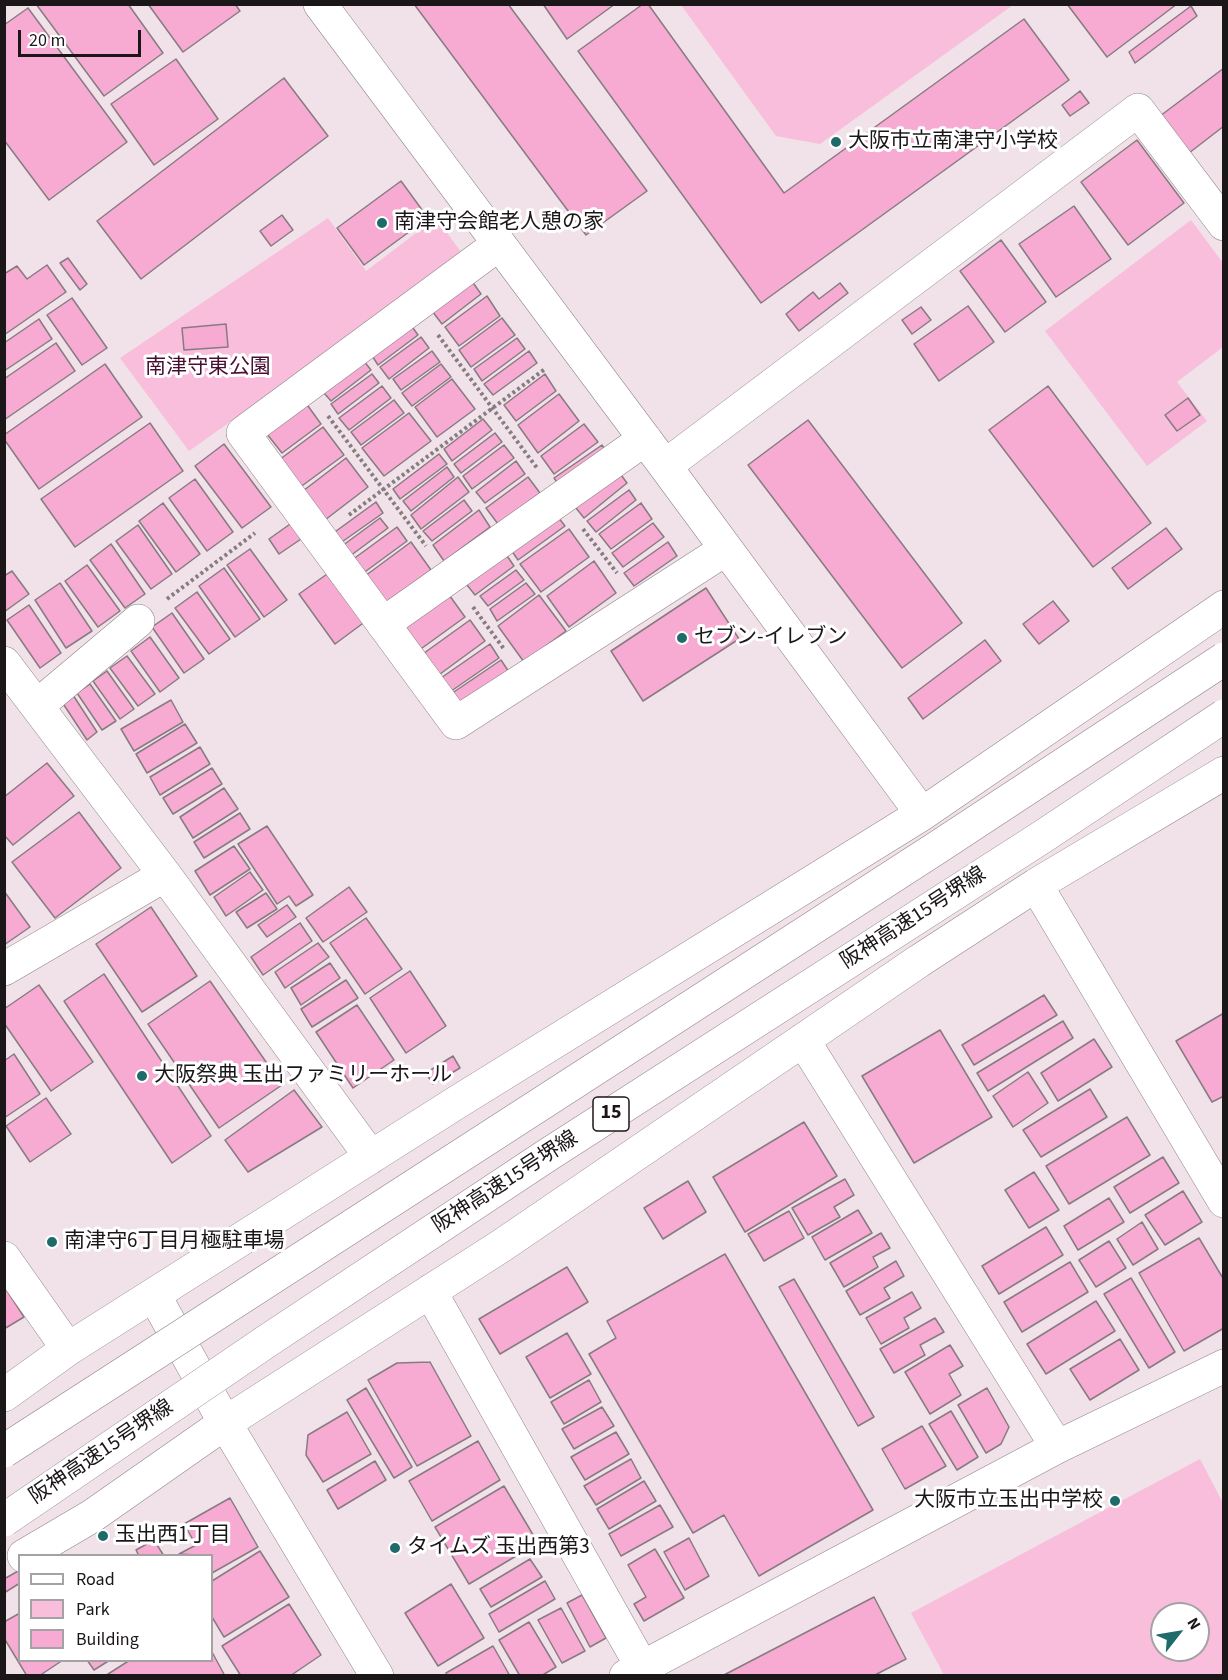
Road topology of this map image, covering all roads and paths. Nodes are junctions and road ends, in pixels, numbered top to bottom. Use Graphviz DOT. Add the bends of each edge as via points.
graph roads {
  1 [pos="320,4"];
  2 [pos="1224,224"];
  3 [pos="499,244"];
  4 [pos="416,305"];
  5 [pos="553,363"];
  6 [pos="306,387"];
  7 [pos="493,408"];
  8 [pos="645,439"];
  9 [pos="665,466"];
  10 [pos="384,489"];
  11 [pos="560,500"];
  12 [pos="255,533"];
  13 [pos="319,537"];
  14 [pos="726,549"];
  15 [pos="450,578"];
  16 [pos="641,604"];
  17 [pos="1224,607"];
  18 [pos="138,621"];
  19 [pos="384,624"];
  20 [pos="1224,659"];
  21 [pos="4,663"];
  22 [pos="526,678"];
  23 [pos="37,706"];
  24 [pos="1224,716"];
  25 [pos="1224,773"];
  26 [pos="922,814"];
  27 [pos="165,875"];
  28 [pos="1036,885"];
  29 [pos="4,969"];
  30 [pos="803,1040"];
  31 [pos="371,1157"];
  32 [pos="1224,1201"];
  33 [pos="4,1258"];
  34 [pos="430,1291"];
  35 [pos="154,1295"];
  36 [pos="68,1349"];
  37 [pos="1224,1365"];
  38 [pos="4,1395"];
  39 [pos="225,1423"];
  40 [pos="1057,1447"];
  41 [pos="4,1450"];
  42 [pos="4,1520"];
  43 [pos="27,1554"];
  44 [pos="18,1559"];
  45 [pos="4,1567"];
  46 [pos="638,1673"];
  47 [pos="377,1676"];
  1 -- 3 [label="main road"];
  2 -- 9 [label="main road" via="1138,110"];
  3 -- 4 [label="main road"];
  3 -- 8 [label="main road"];
  4 -- 6 [label="main road"];
  4 -- 7 [label="path"];
  5 -- 7 [label="path"];
  6 -- 10 [label="path"];
  6 -- 13 [label="main road" via="243,433"];
  7 -- 10 [label="path"];
  7 -- 11 [label="path"];
  8 -- 9 [label="main road"];
  8 -- 11 [label="main road"];
  9 -- 14 [label="main road"];
  10 -- 13 [label="path"];
  10 -- 15 [label="path"];
  11 -- 15 [label="main road"];
  11 -- 16 [label="path"];
  12 -- 18 [label="path"];
  13 -- 19 [label="main road"];
  14 -- 16 [label="main road"];
  14 -- 26 [label="main road"];
  15 -- 19 [label="main road"];
  15 -- 22 [label="path"];
  16 -- 22 [label="main road"];
  17 -- 26 [label="main road"];
  18 -- 23 [label="main road"];
  19 -- 22 [label="main road" via="456,723"];
  20 -- 41 [label="main road, 15, bridge"];
  21 -- 23 [label="main road"];
  23 -- 27 [label="main road"];
  24 -- 42 [label="main road, 阪神高速15号堺線 / 15, bridge" via="306,1314"];
  25 -- 28 [label="main road"];
  26 -- 31 [label="main road"];
  27 -- 29 [label="main road"];
  27 -- 31 [label="main road"];
  28 -- 30 [label="main road"];
  28 -- 32 [label="main road"];
  30 -- 34 [label="main road"];
  30 -- 40 [label="main road"];
  31 -- 35 [label="main road"];
  33 -- 36 [label="main road"];
  34 -- 39 [label="main road"];
  34 -- 46 [label="main road"];
  35 -- 36 [label="main road"];
  35 -- 39 [label="main road"];
  36 -- 38 [label="main road"];
  37 -- 40 [label="main road"];
  39 -- 43 [label="main road" via="92,1516"];
  39 -- 47 [label="main road"];
  40 -- 46 [label="main road"];
  44 -- 45 [label="main road"];
}
